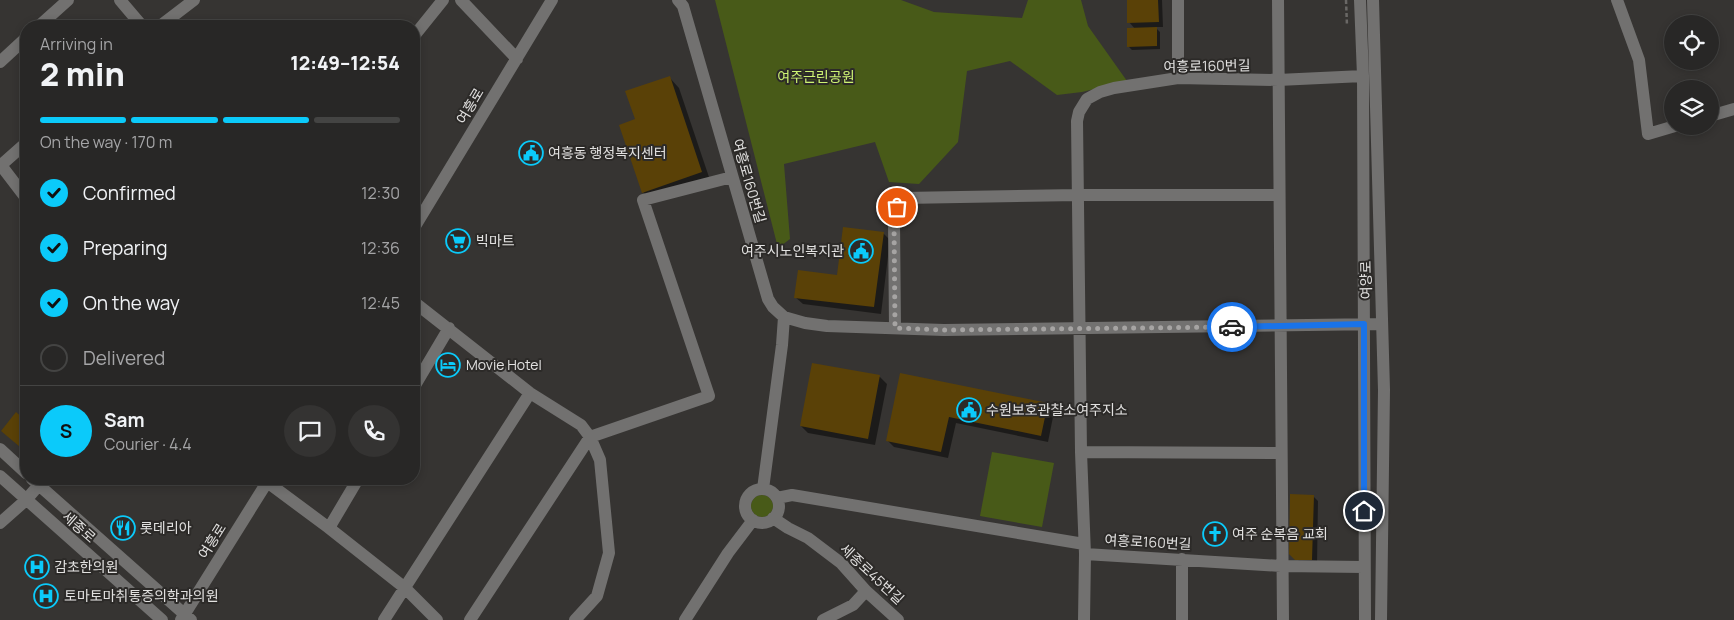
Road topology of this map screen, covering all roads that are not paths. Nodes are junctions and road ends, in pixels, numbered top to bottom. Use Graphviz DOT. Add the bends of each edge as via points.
graph roads {
  1 [pos="68,0"];
  2 [pos="120,0"];
  3 [pos="194,0"];
  4 [pos="443,0"];
  5 [pos="461,0"];
  6 [pos="552,0"];
  7 [pos="678,0"];
  8 [pos="1178,0"];
  9 [pos="1278,0"];
  10 [pos="1360,0"];
  11 [pos="1373,0"];
  12 [pos="1617,0"];
  13 [pos="46,20"];
  14 [pos="137,20"];
  15 [pos="168,20"];
  16 [pos="420,29"];
  17 [pos="20,44"];
  18 [pos="517,59"];
  19 [pos="0,62"];
  20 [pos="1363,76"];
  21 [pos="1178,78"];
  22 [pos="1278,80"];
  23 [pos="1734,109"];
  24 [pos="1719,113"];
  25 [pos="1664,129"];
  26 [pos="20,148"];
  27 [pos="0,165"];
  28 [pos="732,177"];
  29 [pos="20,190"];
  30 [pos="1078,195"];
  31 [pos="1279,195"];
  32 [pos="420,218"];
  33 [pos="420,306"];
  34 [pos="784,317"];
  35 [pos="1364,324"];
  36 [pos="1382,324"];
  37 [pos="1280,326"];
  38 [pos="449,328"];
  39 [pos="895,328"];
  40 [pos="1080,329"];
  41 [pos="420,377"];
  42 [pos="530,393"];
  43 [pos="590,436"];
  44 [pos="0,449"];
  45 [pos="1081,452"];
  46 [pos="1281,453"];
  47 [pos="20,467"];
  48 [pos="0,476"];
  49 [pos="35,485"];
  50 [pos="42,485"];
  51 [pos="263,485"];
  52 [pos="273,485"];
  53 [pos="354,485"];
  54 [pos="763,489"];
  55 [pos="776,498"];
  56 [pos="26,500"];
  57 [pos="774,518"];
  58 [pos="753,520"];
  59 [pos="0,523"];
  60 [pos="329,528"];
  61 [pos="1084,549"];
  62 [pos="1182,559"];
  63 [pos="1281,566"];
  64 [pos="1364,567"];
  65 [pos="405,588"];
  66 [pos="866,591"];
  67 [pos="185,618"];
  68 [pos="162,620"];
  69 [pos="384,620"];
  70 [pos="437,620"];
  71 [pos="470,620"];
  72 [pos="575,620"];
  73 [pos="685,620"];
  74 [pos="822,620"];
  75 [pos="898,620"];
  76 [pos="1084,620"];
  77 [pos="1182,620"];
  78 [pos="1283,620"];
  79 [pos="1365,620"];
  80 [pos="1381,620"];
  1 -- 13 [label="street"];
  2 -- 14 [label="street"];
  3 -- 15 [label="street"];
  4 -- 16 [label="street"];
  5 -- 18 [label="street"];
  6 -- 18 [label="street, 여흥로"];
  7 -- 28 [label="street, 여흥로160번길" via="683,6"];
  8 -- 21 [label="street"];
  9 -- 22 [label="street"];
  10 -- 20 [label="street, 여양로"];
  11 -- 36 [label="street, 여양로"];
  12 -- 25 [label="street" via="1639,60 1648,134"];
  17 -- 19 [label="street"];
  18 -- 32 [label="street, 여흥로"];
  20 -- 22 [label="street, 여흥로160번길"];
  20 -- 35 [label="street, 여양로"];
  21 -- 22 [label="street, 여흥로160번길"];
  21 -- 30 [label="street, 여흥로160번길" via="1114,88 1088,99 1077,121"];
  22 -- 31 [label="street"];
  23 -- 24 [label="street"];
  26 -- 27 [label="street"];
  27 -- 29 [label="street"];
  28 -- 34 [label="street, 여흥로160번길" via="768,298"];
  28 -- 43 [label="street" via="643,200 710,396"];
  30 -- 31 [label="street"];
  30 -- 39 [label="street" via="903,198 894,221"];
  30 -- 40 [label="street, 여흥로160번길"];
  31 -- 37 [label="street"];
  33 -- 38 [label="street"];
  34 -- 39 [label="street" via="827,326"];
  34 -- 54 [label="street"];
  35 -- 36 [label="street"];
  35 -- 37 [label="street"];
  35 -- 64 [label="street, 여양로"];
  36 -- 80 [label="street, 여양로"];
  37 -- 40 [label="street"];
  37 -- 46 [label="street"];
  38 -- 41 [label="street"];
  38 -- 42 [label="street"];
  39 -- 40 [label="street"];
  40 -- 45 [label="street, 여흥로160번길"];
  42 -- 43 [label="street" via="581,425"];
  42 -- 65 [label="street"];
  43 -- 71 [label="street"];
  43 -- 72 [label="street" via="600,460 609,553 597,596"];
  44 -- 47 [label="street"];
  45 -- 46 [label="street"];
  45 -- 61 [label="street, 여흥로160번길"];
  46 -- 63 [label="street"];
  48 -- 56 [label="street, 세종로"];
  49 -- 56 [label="street"];
  50 -- 67 [label="street"];
  51 -- 67 [label="street, 여흥로"];
  52 -- 60 [label="street"];
  53 -- 60 [label="street"];
  54 -- 55 [label="street"];
  54 -- 58 [label="street" via="753,492 746,500 746,511"];
  55 -- 57 [label="street" via="778,508"];
  55 -- 61 [label="street" via="792,495"];
  56 -- 59 [label="street"];
  56 -- 68 [label="street, 세종로"];
  57 -- 58 [label="street" via="764,522"];
  57 -- 66 [label="street, 세종로45번길" via="841,563"];
  58 -- 73 [label="street"];
  60 -- 65 [label="street"];
  61 -- 62 [label="street, 여흥로160번길"];
  61 -- 76 [label="street"];
  62 -- 63 [label="street, 여흥로160번길"];
  62 -- 77 [label="street"];
  63 -- 64 [label="street, 여흥로160번길"];
  63 -- 78 [label="street"];
  64 -- 79 [label="street, 여양로"];
  65 -- 69 [label="street"];
  65 -- 70 [label="street"];
  66 -- 74 [label="street" via="853,605"];
  66 -- 75 [label="street, 세종로45번길"];
}
